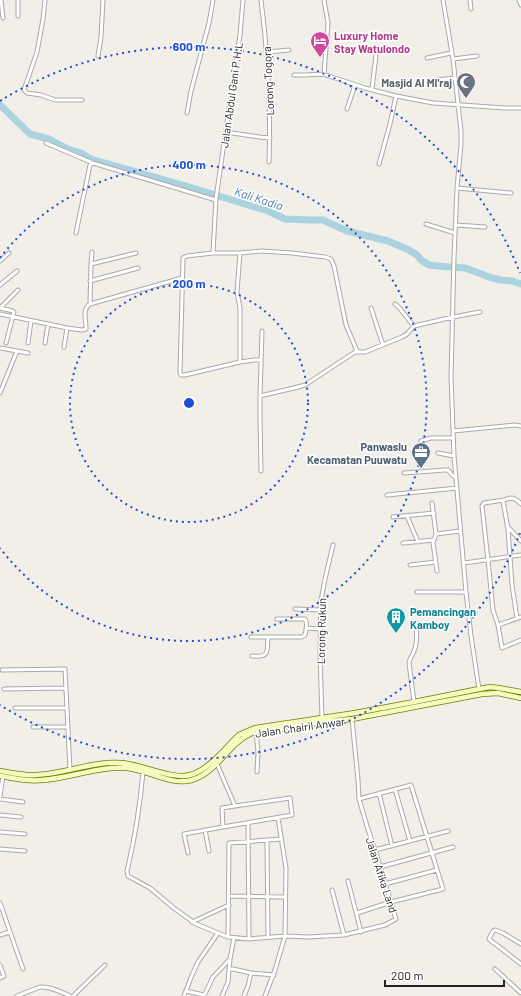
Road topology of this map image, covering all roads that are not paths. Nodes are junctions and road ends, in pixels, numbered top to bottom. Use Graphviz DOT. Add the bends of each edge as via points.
graph roads {
  1 [pos="2,0"];
  2 [pos="18,0"];
  3 [pos="45,0"];
  4 [pos="103,0"];
  5 [pos="213,0"];
  6 [pos="243,0"];
  7 [pos="261,0"];
  8 [pos="324,0"];
  9 [pos="443,0"];
  10 [pos="470,0"];
  11 [pos="519,0"];
  12 [pos="521,5"];
  13 [pos="471,10"];
  14 [pos="18,16"];
  15 [pos="3,18"];
  16 [pos="289,50"];
  17 [pos="267,52"];
  18 [pos="451,53"];
  19 [pos="376,55"];
  20 [pos="98,56"];
  21 [pos="477,56"];
  22 [pos="427,58"];
  23 [pos="453,59"];
  24 [pos="324,74"];
  25 [pos="294,75"];
  26 [pos="454,78"];
  27 [pos="430,81"];
  28 [pos="355,85"];
  29 [pos="372,89"];
  30 [pos="396,96"];
  31 [pos="82,100"];
  32 [pos="458,105"];
  33 [pos="521,108"];
  34 [pos="347,109"];
  35 [pos="187,113"];
  36 [pos="225,132"];
  37 [pos="270,138"];
  38 [pos="46,143"];
  39 [pos="269,162"];
  40 [pos="93,163"];
  41 [pos="379,164"];
  42 [pos="457,188"];
  43 [pos="511,193"];
  44 [pos="216,199"];
  45 [pos="426,224"];
  46 [pos="456,225"];
  47 [pos="485,226"];
  48 [pos="76,233"];
  49 [pos="455,233"];
  50 [pos="92,252"];
  51 [pos="9,253"];
  52 [pos="136,253"];
  53 [pos="213,253"];
  54 [pos="240,253"];
  55 [pos="0,261"];
  56 [pos="91,264"];
  57 [pos="138,268"];
  58 [pos="17,271"];
  59 [pos="182,278"];
  60 [pos="90,280"];
  61 [pos="0,285"];
  62 [pos="18,290"];
  63 [pos="90,304"];
  64 [pos="395,304"];
  65 [pos="0,308"];
  66 [pos="371,308"];
  67 [pos="480,312"];
  68 [pos="0,314"];
  69 [pos="12,316"];
  70 [pos="453,317"];
  71 [pos="31,320"];
  72 [pos="48,324"];
  73 [pos="414,326"];
  74 [pos="67,328"];
  75 [pos="262,331"];
  76 [pos="6,343"];
  77 [pos="28,343"];
  78 [pos="45,343"];
  79 [pos="383,345"];
  80 [pos="64,347"];
  81 [pos="0,348"];
  82 [pos="17,351"];
  83 [pos="357,351"];
  84 [pos="28,353"];
  85 [pos="261,360"];
  86 [pos="240,362"];
  87 [pos="0,393"];
  88 [pos="260,396"];
  89 [pos="521,426"];
  90 [pos="453,431"];
  91 [pos="453,438"];
  92 [pos="421,441"];
  93 [pos="438,453"];
  94 [pos="454,456"];
  95 [pos="261,471"];
  96 [pos="404,473"];
  97 [pos="455,477"];
  98 [pos="457,488"];
  99 [pos="387,495"];
  100 [pos="504,500"];
  101 [pos="432,503"];
  102 [pos="521,504"];
  103 [pos="434,513"];
  104 [pos="407,516"];
  105 [pos="393,517"];
  106 [pos="507,526"];
  107 [pos="460,531"];
  108 [pos="436,534"];
  109 [pos="434,540"];
  110 [pos="521,541"];
  111 [pos="418,542"];
  112 [pos="403,543"];
  113 [pos="333,545"];
  114 [pos="521,555"];
  115 [pos="510,557"];
  116 [pos="488,560"];
  117 [pos="436,562"];
  118 [pos="464,563"];
  119 [pos="410,565"];
  120 [pos="437,571"];
  121 [pos="417,592"];
  122 [pos="466,592"];
  123 [pos="295,609"];
  124 [pos="320,610"];
  125 [pos="521,617"];
  126 [pos="517,618"];
  127 [pos="277,619"];
  128 [pos="417,623"];
  129 [pos="498,625"];
  130 [pos="306,628"];
  131 [pos="320,629"];
  132 [pos="251,637"];
  133 [pos="268,637"];
  134 [pos="521,640"];
  135 [pos="252,656"];
  136 [pos="2,670"];
  137 [pos="66,688"];
  138 [pos="4,689"];
  139 [pos="479,689"];
  140 [pos="521,692"];
  141 [pos="480,694"];
  142 [pos="521,698"];
  143 [pos="414,702"];
  144 [pos="15,708"];
  145 [pos="67,708"];
  146 [pos="322,718"];
  147 [pos="352,719"];
  148 [pos="308,722"];
  149 [pos="32,727"];
  150 [pos="68,727"];
  151 [pos="256,732"];
  152 [pos="217,764"];
  153 [pos="70,770"];
  154 [pos="143,772"];
  155 [pos="257,772"];
  156 [pos="1,774"];
  157 [pos="395,789"];
  158 [pos="378,793"];
  159 [pos="0,798"];
  160 [pos="359,799"];
  161 [pos="23,802"];
  162 [pos="235,806"];
  163 [pos="0,815"];
  164 [pos="21,817"];
  165 [pos="278,818"];
  166 [pos="248,823"];
  167 [pos="223,827"];
  168 [pos="205,830"];
  169 [pos="448,831"];
  170 [pos="0,832"];
  171 [pos="25,834"];
  172 [pos="426,837"];
  173 [pos="281,839"];
  174 [pos="267,840"];
  175 [pos="410,841"];
  176 [pos="248,842"];
  177 [pos="392,846"];
  178 [pos="453,847"];
  179 [pos="0,849"];
  180 [pos="375,850"];
  181 [pos="25,851"];
  182 [pos="209,851"];
  183 [pos="188,853"];
  184 [pos="431,853"];
  185 [pos="380,867"];
  186 [pos="437,870"];
  187 [pos="348,881"];
  188 [pos="385,884"];
  189 [pos="332,890"];
  190 [pos="229,896"];
  191 [pos="248,896"];
  192 [pos="267,896"];
  193 [pos="285,896"];
  194 [pos="391,902"];
  195 [pos="0,903"];
  196 [pos="229,904"];
  197 [pos="357,913"];
  198 [pos="192,922"];
  199 [pos="10,932"];
  200 [pos="361,932"];
  201 [pos="218,933"];
  202 [pos="344,935"];
  203 [pos="0,936"];
  204 [pos="285,936"];
  205 [pos="228,938"];
  206 [pos="234,938"];
  207 [pos="268,938"];
  208 [pos="249,939"];
  209 [pos="521,944"];
  210 [pos="230,959"];
  211 [pos="521,964"];
  212 [pos="105,965"];
  213 [pos="0,966"];
  214 [pos="23,969"];
  215 [pos="229,969"];
  216 [pos="495,969"];
  217 [pos="251,973"];
  218 [pos="274,974"];
  219 [pos="0,978"];
  220 [pos="186,991"];
  221 [pos="521,993"];
  222 [pos="17,996"];
  223 [pos="70,996"];
  224 [pos="73,996"];
  225 [pos="184,996"];
  226 [pos="204,996"];
  227 [pos="222,996"];
  228 [pos="244,996"];
  229 [pos="265,996"];
  1 -- 15 [label="street"];
  2 -- 14 [label="street"];
  3 -- 31 [label="street" via="37,52 24,90 55,100"];
  4 -- 20 [label="street"];
  5 -- 35 [label="street"];
  6 -- 36 [label="street, Jalan Abdul Gani P.H.L"];
  7 -- 17 [label="street, Lorong Togora"];
  8 -- 24 [label="street" via="328,23"];
  9 -- 18 [label="street"];
  10 -- 13 [label="street"];
  11 -- 12 [label="street"];
  16 -- 17 [label="street"];
  17 -- 37 [label="street, Lorong Togora"];
  18 -- 22 [label="street"];
  18 -- 23 [label="street"];
  19 -- 29 [label="street"];
  21 -- 23 [label="street"];
  23 -- 26 [label="street"];
  24 -- 25 [label="street"];
  24 -- 28 [label="street"];
  26 -- 27 [label="street"];
  26 -- 32 [label="street"];
  28 -- 29 [label="street"];
  28 -- 34 [label="street"];
  29 -- 30 [label="street"];
  30 -- 32 [label="street"];
  30 -- 41 [label="street"];
  32 -- 33 [label="street"];
  32 -- 42 [label="street" via="461,144"];
  36 -- 37 [label="street"];
  36 -- 44 [label="street, Jalan Abdul Gani P.H.L"];
  37 -- 39 [label="street, Lorong Togora"];
  38 -- 40 [label="street"];
  40 -- 44 [label="street"];
  40 -- 48 [label="street" via="90,165"];
  42 -- 43 [label="street"];
  42 -- 46 [label="street"];
  44 -- 53 [label="street, Jalan Abdul Gani P.H.L"];
  45 -- 49 [label="street"];
  46 -- 47 [label="street"];
  46 -- 49 [label="street"];
  49 -- 70 [label="street"];
  50 -- 56 [label="street"];
  51 -- 55 [label="street"];
  52 -- 56 [label="street"];
  53 -- 54 [label="street"];
  53 -- 59 [label="street" via="184,257"];
  54 -- 83 [label="street" via="262,251 331,259 346,325"];
  54 -- 86 [label="street" via="237,292 240,308"];
  56 -- 60 [label="street"];
  57 -- 60 [label="street"];
  58 -- 61 [label="street"];
  59 -- 63 [label="street"];
  59 -- 86 [label="street" via="181,375"];
  60 -- 63 [label="street"];
  62 -- 65 [label="street"];
  63 -- 74 [label="street" via="85,309 86,329"];
  64 -- 73 [label="street"];
  65 -- 69 [label="street" via="13,311"];
  66 -- 79 [label="street"];
  67 -- 70 [label="street"];
  68 -- 69 [label="street"];
  69 -- 71 [label="street"];
  69 -- 76 [label="street"];
  70 -- 73 [label="street"];
  70 -- 90 [label="street"];
  71 -- 72 [label="street"];
  71 -- 77 [label="street"];
  72 -- 74 [label="street"];
  72 -- 78 [label="street"];
  73 -- 79 [label="street" via="405,336"];
  74 -- 80 [label="street"];
  75 -- 85 [label="street"];
  79 -- 83 [label="street" via="365,352"];
  81 -- 82 [label="street"];
  82 -- 84 [label="street"];
  82 -- 87 [label="street"];
  83 -- 88 [label="street" via="305,385"];
  85 -- 86 [label="street"];
  85 -- 88 [label="street"];
  88 -- 95 [label="street"];
  89 -- 90 [label="street"];
  90 -- 91 [label="street"];
  91 -- 92 [label="street" via="431,438"];
  91 -- 94 [label="street"];
  93 -- 94 [label="street"];
  94 -- 97 [label="street"];
  96 -- 97 [label="street" via="448,470"];
  97 -- 98 [label="street"];
  98 -- 99 [label="street"];
  98 -- 107 [label="street"];
  100 -- 102 [label="street" via="516,499"];
  100 -- 106 [label="street"];
  100 -- 116 [label="street" via="484,503 482,506"];
  101 -- 103 [label="street"];
  103 -- 104 [label="street"];
  103 -- 108 [label="street"];
  104 -- 105 [label="street"];
  104 -- 111 [label="street"];
  106 -- 110 [label="street"];
  106 -- 115 [label="street"];
  107 -- 108 [label="street"];
  107 -- 118 [label="street"];
  108 -- 109 [label="street"];
  109 -- 111 [label="street"];
  109 -- 117 [label="street"];
  111 -- 112 [label="street"];
  113 -- 124 [label="street, Lorong Rukun"];
  114 -- 115 [label="street"];
  115 -- 116 [label="street"];
  115 -- 126 [label="street"];
  116 -- 118 [label="street"];
  116 -- 129 [label="street" via="493,610"];
  117 -- 119 [label="street"];
  117 -- 120 [label="street"];
  118 -- 122 [label="street"];
  121 -- 122 [label="street"];
  122 -- 139 [label="street"];
  123 -- 124 [label="street"];
  124 -- 131 [label="street, Lorong Rukun"];
  125 -- 126 [label="street"];
  126 -- 129 [label="street"];
  127 -- 130 [label="street" via="305,619"];
  128 -- 143 [label="street" via="415,650 409,663"];
  129 -- 134 [label="street" via="502,648"];
  130 -- 131 [label="street"];
  130 -- 133 [label="street" via="302,636"];
  131 -- 146 [label="street, Lorong Rukun"];
  132 -- 133 [label="street"];
  133 -- 135 [label="street" via="267,652 260,657"];
  136 -- 137 [label="street" via="65,669"];
  137 -- 138 [label="street"];
  137 -- 145 [label="street"];
  139 -- 140 [label="main road, Jalan Chairil Anwar" via="490,687"];
  139 -- 141 [label="street"];
  139 -- 143 [label="main road, Jalan Chairil Anwar"];
  141 -- 142 [label="main road, Jalan Chairil Anwar" via="498,693"];
  141 -- 147 [label="main road, Jalan Chairil Anwar"];
  143 -- 146 [label="main road, Jalan Chairil Anwar"];
  144 -- 145 [label="street"];
  145 -- 150 [label="street"];
  146 -- 148 [label="main road, Jalan Chairil Anwar"];
  147 -- 148 [label="main road, Jalan Chairil Anwar"];
  147 -- 160 [label="street, Jalan Afika Land"];
  148 -- 151 [label="main road, Jalan Chairil Anwar"];
  148 -- 153 [label="main road, Jalan Chairil Anwar" via="255,728 242,732 207,766 189,775 176,775 123,763"];
  149 -- 150 [label="street"];
  150 -- 153 [label="street"];
  151 -- 152 [label="main road, Jalan Chairil Anwar" via="242,738"];
  151 -- 155 [label="street"];
  152 -- 154 [label="main road, Jalan Chairil Anwar" via="201,776 186,781 174,781"];
  152 -- 162 [label="street"];
  153 -- 156 [label="main road, Jalan Chairil Anwar" via="34,776"];
  154 -- 156 [label="main road, Jalan Chairil Anwar" via="118,768 41,780 15,779"];
  154 -- 198 [label="street" via="136,831 127,874 150,888"];
  156 -- 159 [label="street"];
  157 -- 158 [label="street"];
  157 -- 172 [label="street" via="411,785"];
  157 -- 175 [label="street"];
  158 -- 160 [label="street"];
  158 -- 177 [label="street"];
  159 -- 161 [label="street"];
  160 -- 180 [label="street, Jalan Afika Land"];
  162 -- 165 [label="street" via="290,798 292,815"];
  162 -- 167 [label="street" via="222,808"];
  163 -- 164 [label="street"];
  165 -- 166 [label="street"];
  165 -- 173 [label="street"];
  166 -- 167 [label="street"];
  166 -- 176 [label="street"];
  167 -- 168 [label="street"];
  168 -- 182 [label="street"];
  168 -- 183 [label="street" via="184,834"];
  169 -- 172 [label="street"];
  170 -- 171 [label="street"];
  172 -- 175 [label="street"];
  172 -- 184 [label="street"];
  173 -- 174 [label="street"];
  173 -- 193 [label="street" via="286,868"];
  174 -- 176 [label="street"];
  174 -- 192 [label="street"];
  175 -- 177 [label="street"];
  176 -- 190 [label="street" via="229,844"];
  176 -- 191 [label="street"];
  177 -- 180 [label="street"];
  178 -- 184 [label="street"];
  179 -- 181 [label="street"];
  180 -- 185 [label="street, Jalan Afika Land"];
  184 -- 185 [label="street"];
  184 -- 186 [label="street"];
  185 -- 188 [label="street, Jalan Afika Land"];
  186 -- 188 [label="street"];
  186 -- 194 [label="street" via="443,889"];
  187 -- 197 [label="street"];
  188 -- 194 [label="street, Jalan Afika Land"];
  189 -- 202 [label="street"];
  190 -- 191 [label="street"];
  190 -- 196 [label="street"];
  191 -- 192 [label="street"];
  191 -- 208 [label="street"];
  192 -- 193 [label="street"];
  192 -- 207 [label="street"];
  193 -- 204 [label="street"];
  194 -- 197 [label="street"];
  194 -- 200 [label="street, Jalan Afika Land" via="396,919 385,926"];
  195 -- 199 [label="street"];
  196 -- 198 [label="street"];
  196 -- 205 [label="street"];
  197 -- 200 [label="street"];
  198 -- 201 [label="street"];
  199 -- 203 [label="street"];
  199 -- 214 [label="street"];
  200 -- 202 [label="street, Jalan Afika Land"];
  201 -- 205 [label="street"];
  201 -- 220 [label="street" via="198,962"];
  202 -- 204 [label="street, Jalan Afika Land"];
  204 -- 207 [label="street, Jalan Afika Land"];
  204 -- 218 [label="street"];
  205 -- 206 [label="street, Jalan Afika Land"];
  206 -- 208 [label="street, Jalan Afika Land"];
  206 -- 210 [label="street"];
  207 -- 208 [label="street, Jalan Afika Land"];
  209 -- 211 [label="street" via="495,930 489,939"];
  210 -- 215 [label="street"];
  210 -- 226 [label="street" via="213,977"];
  212 -- 224 [label="street"];
  213 -- 219 [label="street" via="4,976"];
  215 -- 217 [label="street"];
  215 -- 227 [label="street" via="228,982"];
  216 -- 221 [label="street"];
  217 -- 218 [label="street"];
  217 -- 228 [label="street"];
  218 -- 229 [label="street"];
  220 -- 225 [label="street"];
  220 -- 226 [label="street"];
  222 -- 223 [label="street" via="44,987"];
}
